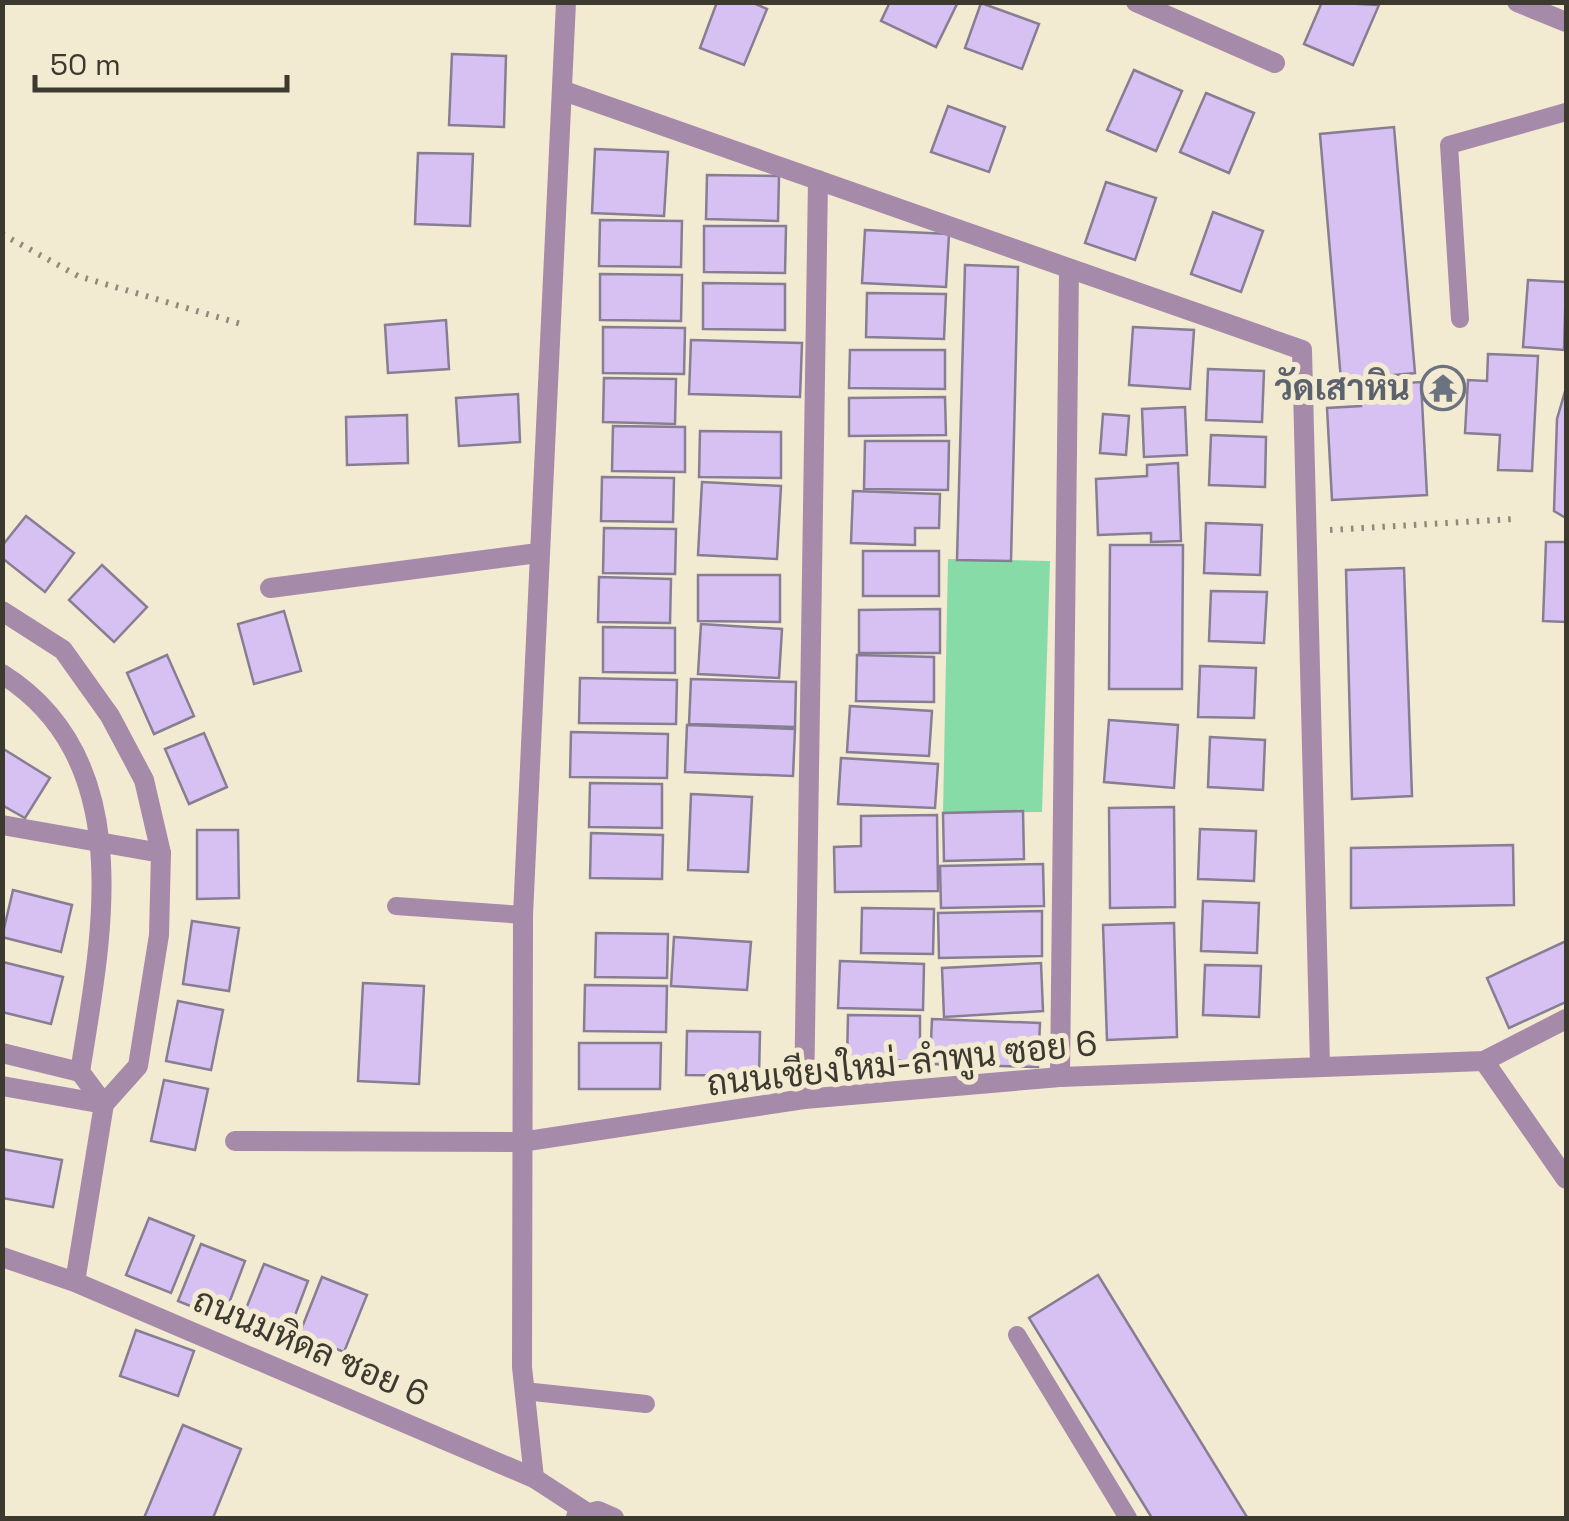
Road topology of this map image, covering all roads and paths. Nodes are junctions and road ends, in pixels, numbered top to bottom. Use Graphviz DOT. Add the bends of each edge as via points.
graph roads {
  1 [pos="566,2"];
  2 [pos="1136,2"];
  3 [pos="1517,2"];
  4 [pos="1566,22"];
  5 [pos="1275,63"];
  6 [pos="564,91"];
  7 [pos="1566,112"];
  8 [pos="818,180"];
  9 [pos="2,234"];
  10 [pos="1070,269"];
  11 [pos="1460,319"];
  12 [pos="242,324"];
  13 [pos="1513,519"];
  14 [pos="1305,531"];
  15 [pos="538,553"];
  16 [pos="270,588"];
  17 [pos="2,611"];
  18 [pos="2,674"];
  19 [pos="2,825"];
  20 [pos="103,845"];
  21 [pos="161,853"];
  22 [pos="396,906"];
  23 [pos="523,915"];
  24 [pos="1566,1019"];
  25 [pos="2,1053"];
  26 [pos="1484,1062"];
  27 [pos="1320,1065"];
  28 [pos="80,1072"];
  29 [pos="1060,1077"];
  30 [pos="2,1086"];
  31 [pos="804,1100"];
  32 [pos="104,1104"];
  33 [pos="235,1141"];
  34 [pos="521,1142"];
  35 [pos="1566,1179"];
  36 [pos="2,1257"];
  37 [pos="74,1282"];
  38 [pos="1017,1334"];
  39 [pos="524,1391"];
  40 [pos="646,1404"];
  41 [pos="534,1478"];
  42 [pos="580,1515"];
  43 [pos="614,1518"];
  44 [pos="1128,1518"];
  1 -- 6 [label="street"];
  2 -- 5 [label="street"];
  3 -- 4 [label="street"];
  6 -- 8 [label="street"];
  6 -- 15 [label="street"];
  7 -- 11 [label="lane" via="1449,145"];
  8 -- 10 [label="street"];
  8 -- 31 [label="street"];
  9 -- 12 [label="path" via="78,276"];
  10 -- 14 [label="street" via="1302,350"];
  10 -- 29 [label="street"];
  13 -- 14 [label="path"];
  14 -- 27 [label="street"];
  15 -- 16 [label="street"];
  15 -- 23 [label="street"];
  17 -- 21 [label="street" via="64,650 110,716 144,780"];
  18 -- 20 [label="street" via="49,714 73,751"];
  19 -- 20 [label="street"];
  20 -- 21 [label="street"];
  20 -- 28 [label="street" via="102,938"];
  21 -- 32 [label="street" via="158,935 138,1066"];
  22 -- 23 [label="lane"];
  23 -- 34 [label="street"];
  24 -- 26 [label="street, ถนนเชียงใหม่-ลำพูน ซอย 6"];
  25 -- 28 [label="street"];
  26 -- 27 [label="street, ถนนเชียงใหม่-ลำพูน ซอย 6"];
  26 -- 35 [label="street"];
  27 -- 29 [label="street, ถนนเชียงใหม่-ลำพูน ซอย 6"];
  28 -- 32 [label="street"];
  29 -- 31 [label="street, ถนนเชียงใหม่-ลำพูน ซอย 6"];
  30 -- 32 [label="street"];
  31 -- 34 [label="street, ถนนเชียงใหม่-ลำพูน ซอย 6"];
  32 -- 37 [label="street"];
  33 -- 34 [label="street, ถนนเชียงใหม่-ลำพูน ซอย 6"];
  34 -- 39 [label="street"];
  36 -- 37 [label="street, ถนนมหิดล ซอย 6"];
  37 -- 41 [label="street, ถนนมหิดล ซอย 6"];
  38 -- 44 [label="lane"];
  39 -- 40 [label="lane"];
  39 -- 41 [label="street"];
  41 -- 42 [label="street, ถนนมหิดล ซอย 6"];
  42 -- 43 [label="street" via="598,1511"];
}
